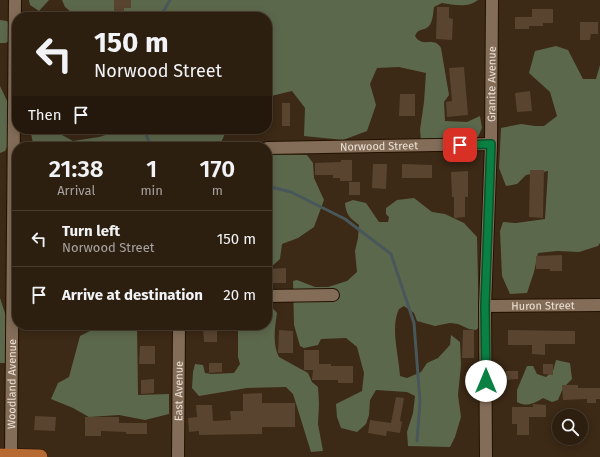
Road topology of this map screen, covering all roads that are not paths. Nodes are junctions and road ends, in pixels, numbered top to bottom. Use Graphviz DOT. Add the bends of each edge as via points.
graph roads {
  1 [pos="15,0"];
  2 [pos="492,0"];
  3 [pos="15,12"];
  4 [pos="491,144"];
  5 [pos="272,148"];
  6 [pos="333,295"];
  7 [pos="272,296"];
  8 [pos="600,305"];
  9 [pos="485,306"];
  10 [pos="12,330"];
  11 [pos="179,330"];
  12 [pos="0,456"];
  13 [pos="11,457"];
  14 [pos="40,457"];
  15 [pos="178,457"];
  16 [pos="486,457"];
  1 -- 3 [label="street, Woodland Avenue"];
  2 -- 4 [label="street, Granite Avenue"];
  4 -- 5 [label="street, Norwood Street"];
  4 -- 9 [label="street, Granite Avenue"];
  6 -- 7 [label="street"];
  8 -- 9 [label="street, Huron Street"];
  9 -- 16 [label="street, Granite Avenue"];
  10 -- 13 [label="street, Woodland Avenue"];
  11 -- 15 [label="street, East Avenue"];
  12 -- 13 [label="main road"];
  13 -- 14 [label="main road"];
}
